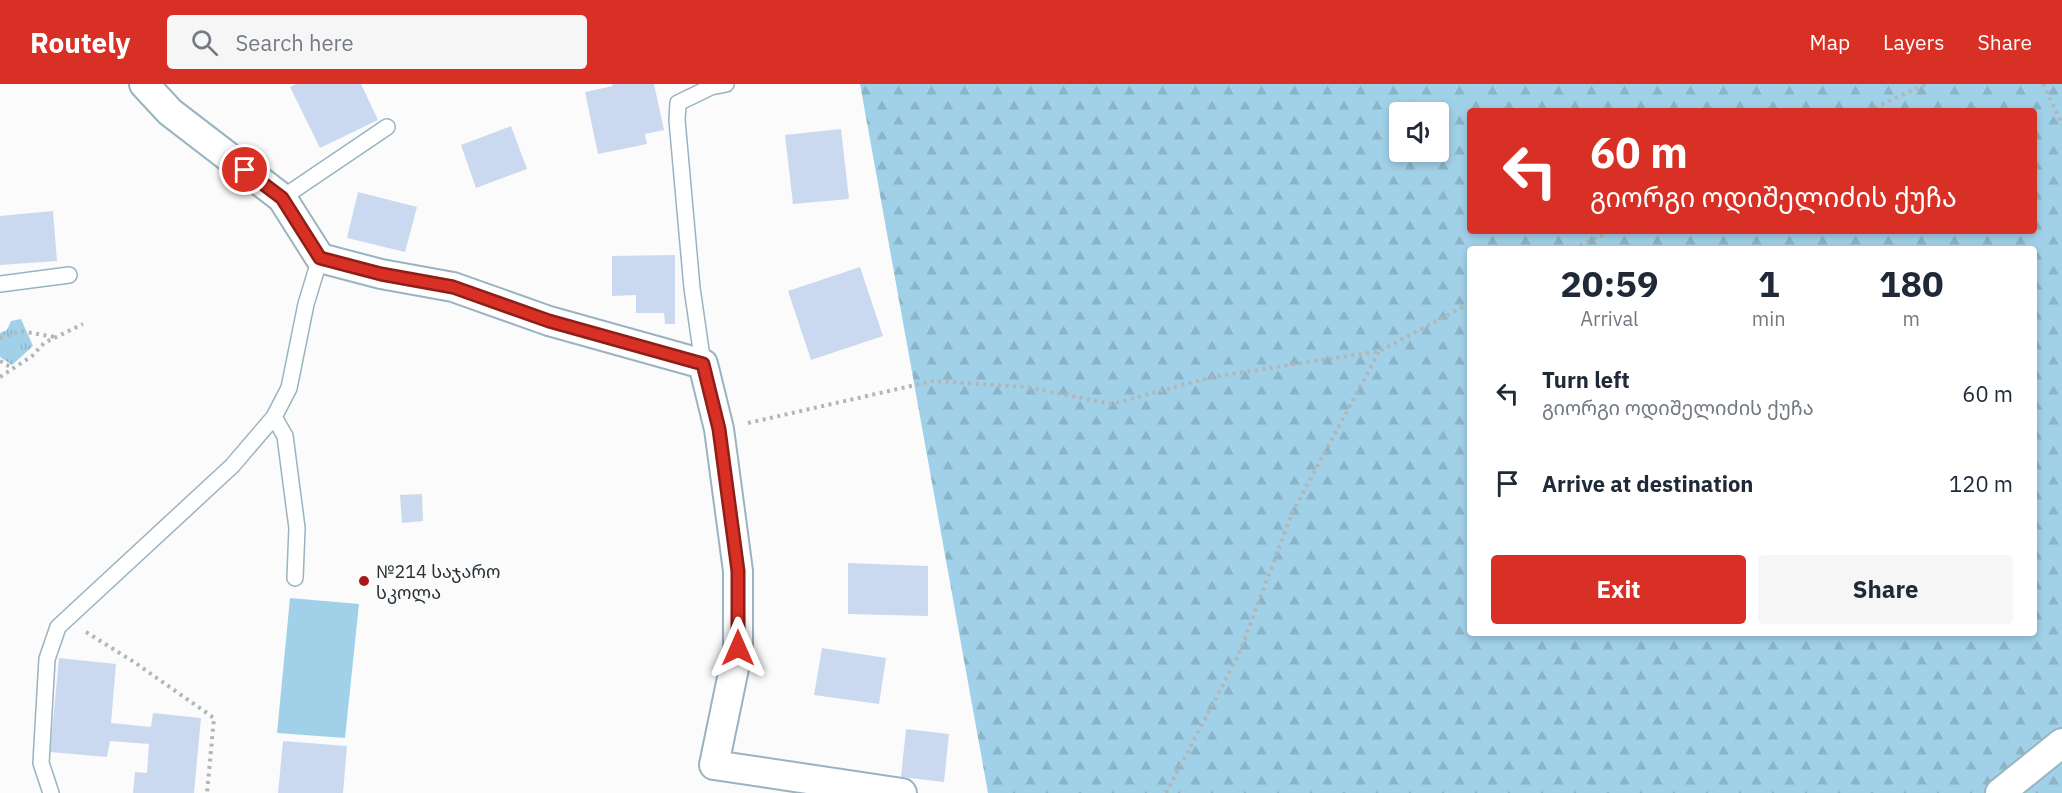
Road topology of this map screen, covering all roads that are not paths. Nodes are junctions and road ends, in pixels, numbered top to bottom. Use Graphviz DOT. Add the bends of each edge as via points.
graph roads {
  1 [pos="144,84"];
  2 [pos="726,84"];
  3 [pos="387,127"];
  4 [pos="282,198"];
  5 [pos="320,258"];
  6 [pos="69,275"];
  7 [pos="0,284"];
  8 [pos="703,364"];
  9 [pos="274,417"];
  10 [pos="295,578"];
  11 [pos="2062,743"];
  12 [pos="51,793"];
  13 [pos="902,793"];
  14 [pos="2000,793"];
  1 -- 4 [label="street" via="170,112"];
  2 -- 8 [label="lane" via="678,103 692,288"];
  3 -- 4 [label="lane"];
  4 -- 5 [label="street"];
  5 -- 8 [label="street" via="453,287 549,321"];
  5 -- 9 [label="lane" via="289,388"];
  6 -- 7 [label="lane"];
  8 -- 13 [label="street" via="719,429 738,571 738,648 714,765"];
  9 -- 10 [label="lane" via="285,436 297,528"];
  9 -- 12 [label="lane" via="232,466 58,627 47,659 41,763"];
  11 -- 14 [label="street"];
}
